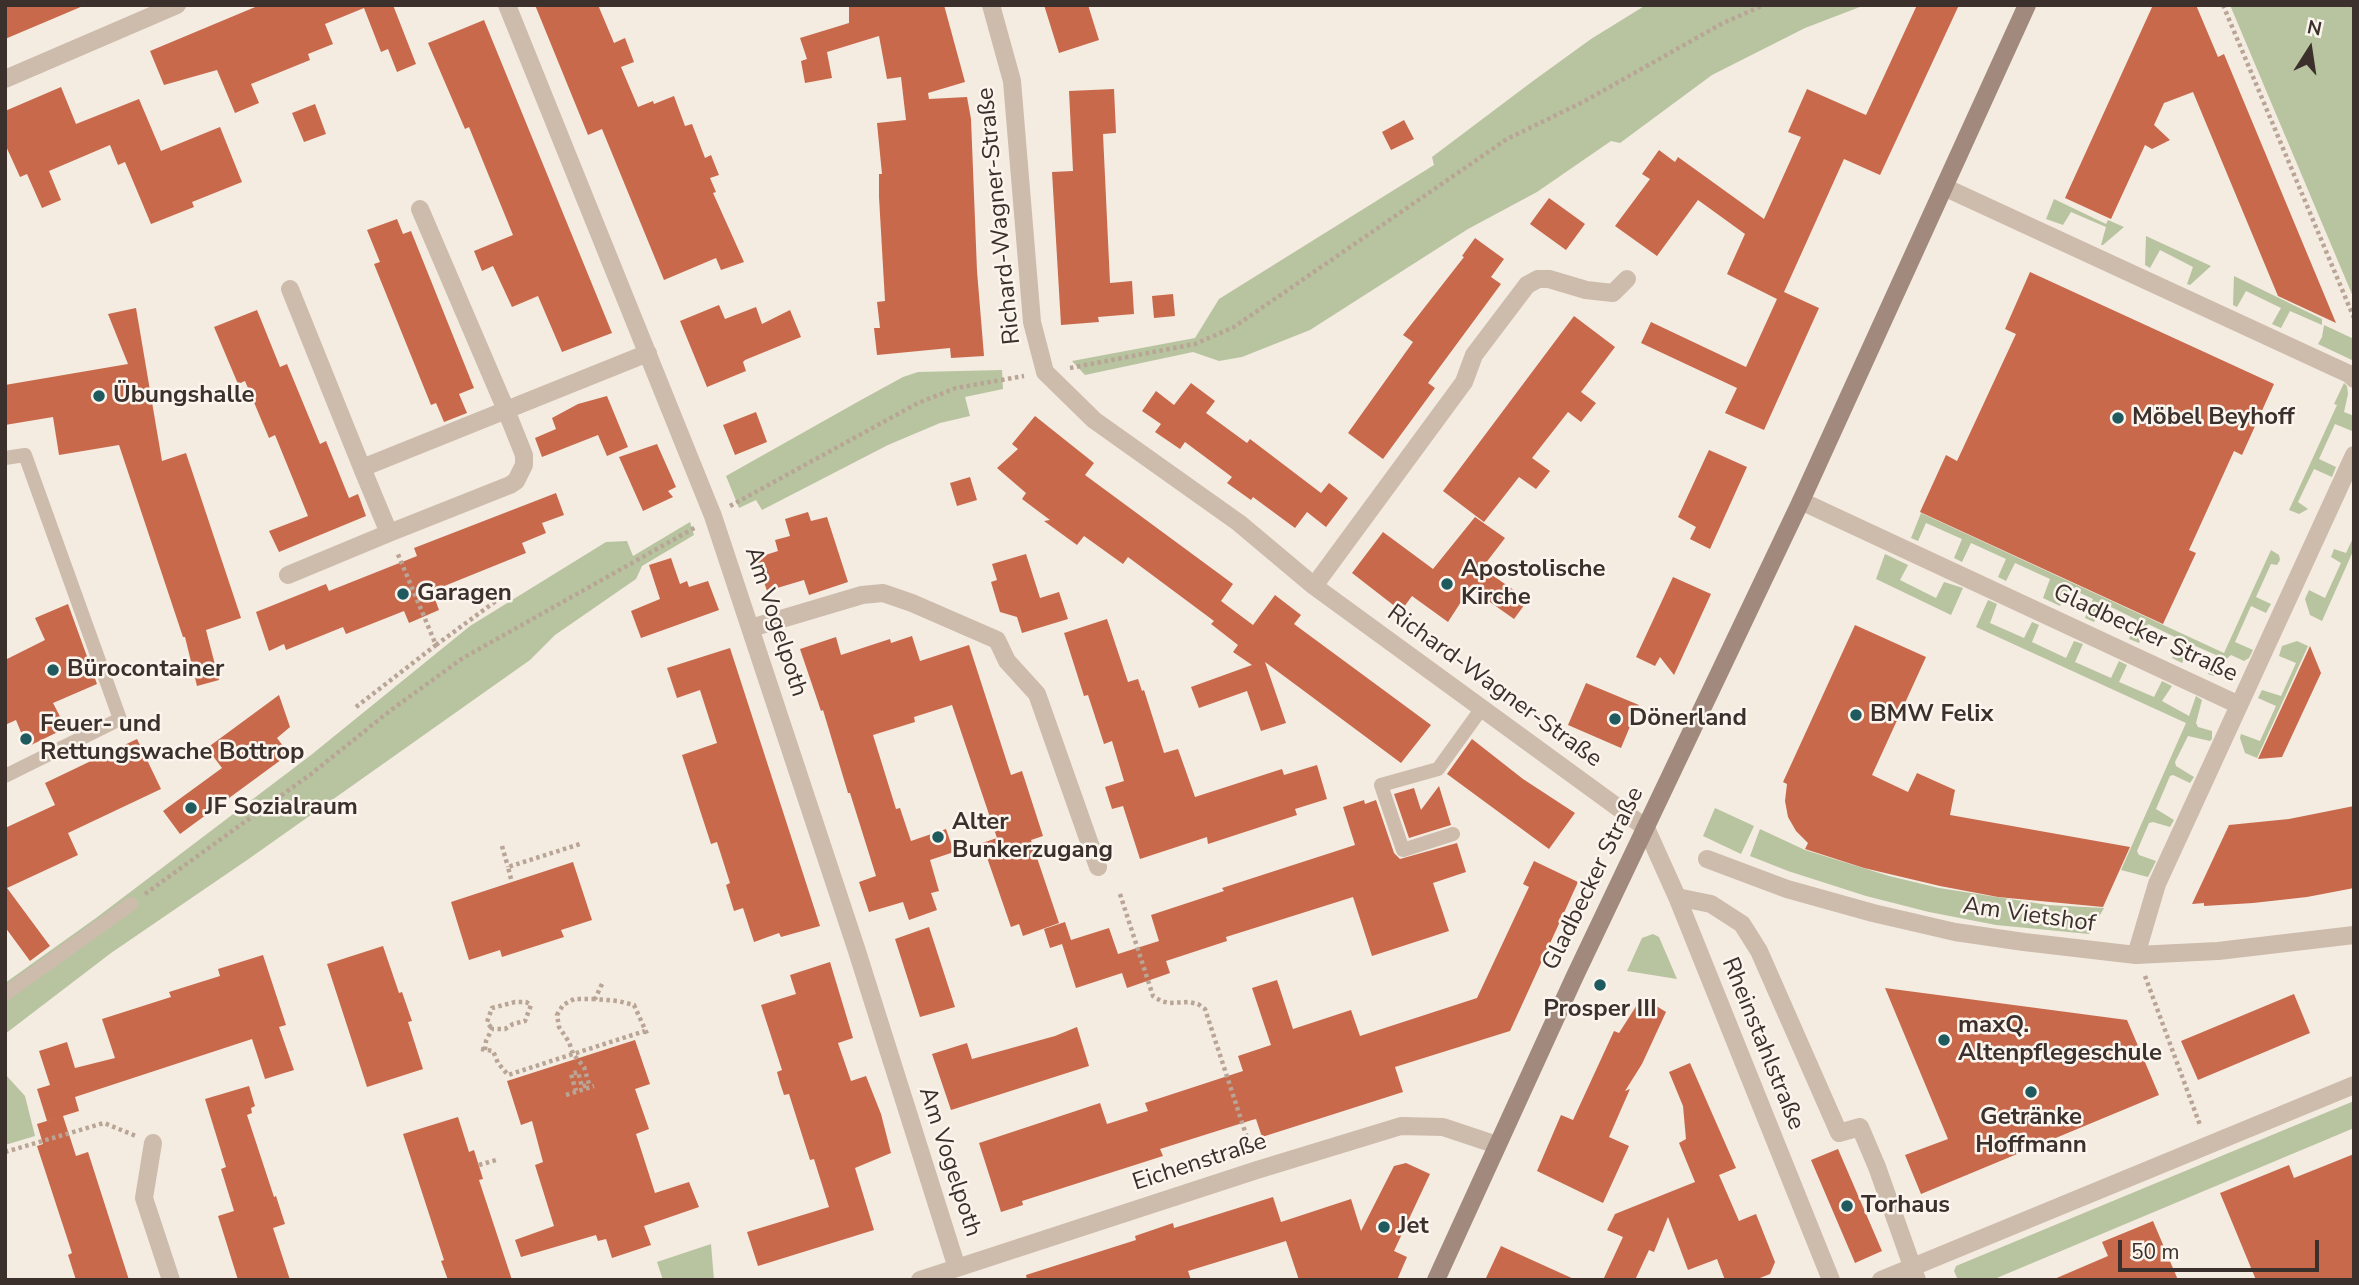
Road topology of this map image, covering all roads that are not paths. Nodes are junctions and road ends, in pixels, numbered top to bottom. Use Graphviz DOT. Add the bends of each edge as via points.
graph roads {
  1 [pos="177,5"];
  2 [pos="507,5"];
  3 [pos="991,5"];
  4 [pos="2028,5"];
  5 [pos="5,79"];
  6 [pos="1944,187"];
  7 [pos="420,209"];
  8 [pos="1627,279"];
  9 [pos="290,289"];
  10 [pos="648,353"];
  11 [pos="2354,379"];
  12 [pos="506,410"];
  13 [pos="2354,455"];
  14 [pos="5,457"];
  15 [pos="362,468"];
  16 [pos="1801,501"];
  17 [pos="389,533"];
  18 [pos="288,575"];
  19 [pos="1314,586"];
  20 [pos="751,628"];
  21 [pos="2239,705"];
  22 [pos="1482,708"];
  23 [pos="5,776"];
  24 [pos="1646,828"];
  25 [pos="1453,834"];
  26 [pos="1707,859"];
  27 [pos="1097,867"];
  28 [pos="1677,898"];
  29 [pos="131,904"];
  30 [pos="2354,935"];
  31 [pos="2136,955"];
  32 [pos="5,994"];
  33 [pos="2354,1085"];
  34 [pos="153,1143"];
  35 [pos="1497,1144"];
  36 [pos="957,1268"];
  37 [pos="1914,1273"];
  38 [pos="171,1280"];
  39 [pos="920,1280"];
  40 [pos="1436,1280"];
  41 [pos="1831,1280"];
  42 [pos="1881,1280"];
  1 -- 5 [label="street"];
  2 -- 10 [label="street, Am Vogelpoth"];
  3 -- 19 [label="street, Richard-Wagner-Straße" via="1012,81 1032,322 1045,372 1094,420 1239,523"];
  4 -- 6 [label="main road, Gladbecker Straße"];
  6 -- 11 [label="street"];
  6 -- 16 [label="main road, Gladbecker Straße"];
  7 -- 12 [label="street"];
  8 -- 19 [label="street" via="1613,293 1549,279 1527,285 1474,355 1464,382"];
  9 -- 15 [label="street"];
  10 -- 12 [label="street"];
  10 -- 20 [label="street, Am Vogelpoth" via="713,516"];
  12 -- 15 [label="street"];
  12 -- 17 [label="street" via="524,455 516,481"];
  13 -- 21 [label="street"];
  14 -- 23 [label="lane" via="26,455 120,719"];
  15 -- 17 [label="street"];
  16 -- 21 [label="street, Gladbecker Straße"];
  16 -- 24 [label="main road, Gladbecker Straße"];
  17 -- 18 [label="street"];
  19 -- 22 [label="street, Richard-Wagner-Straße"];
  20 -- 27 [label="street" via="883,593 997,640 1007,661 1037,694"];
  20 -- 36 [label="street, Am Vogelpoth"];
  21 -- 31 [label="street" via="2157,884"];
  22 -- 24 [label="street, Richard-Wagner-Straße"];
  22 -- 25 [label="lane" via="1438,769 1381,785 1403,850"];
  24 -- 28 [label="street, Rheinstahlstraße"];
  24 -- 35 [label="main road, Gladbecker Straße"];
  26 -- 31 [label="street, Am Vietshof" via="1787,889 1873,913 2024,942"];
  28 -- 37 [label="street" via="1711,904 1742,924 1759,951 1839,1133 1860,1127"];
  28 -- 41 [label="street, Rheinstahlstraße"];
  29 -- 32 [label="lane"];
  30 -- 31 [label="street, Am Vietshof" via="2218,951"];
  33 -- 37 [label="street"];
  34 -- 38 [label="street" via="144,1198"];
  35 -- 36 [label="street, Eichenstraße" via="1443,1127 1401,1126"];
  35 -- 40 [label="main road, Gladbecker Straße"];
  36 -- 39 [label="street, Eichenstraße"];
  37 -- 42 [label="street"];
}
